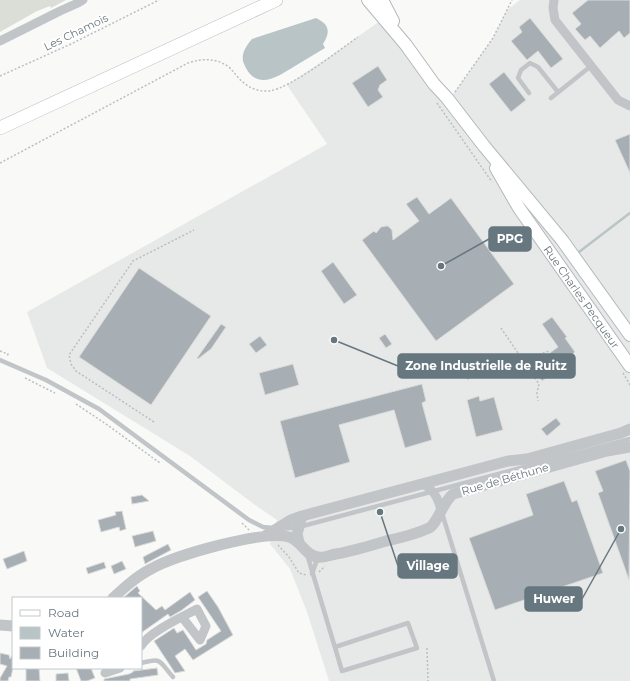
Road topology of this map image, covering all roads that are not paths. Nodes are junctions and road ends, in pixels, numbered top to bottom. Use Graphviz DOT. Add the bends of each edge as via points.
graph roads {
  1 [pos="83,0"];
  2 [pos="276,0"];
  3 [pos="368,0"];
  4 [pos="382,0"];
  5 [pos="554,0"];
  6 [pos="0,41"];
  7 [pos="406,46"];
  8 [pos="591,66"];
  9 [pos="558,92"];
  10 [pos="529,93"];
  11 [pos="551,98"];
  12 [pos="630,106"];
  13 [pos="0,128"];
  14 [pos="484,146"];
  15 [pos="630,336"];
  16 [pos="0,360"];
  17 [pos="630,366"];
  18 [pos="630,429"];
  19 [pos="630,439"];
  20 [pos="630,447"];
  21 [pos="423,484"];
  22 [pos="434,491"];
  23 [pos="441,510"];
  24 [pos="302,516"];
  25 [pos="299,527"];
  26 [pos="439,527"];
  27 [pos="276,529"];
  28 [pos="264,537"];
  29 [pos="299,542"];
  30 [pos="306,551"];
  31 [pos="322,561"];
  32 [pos="312,574"];
  33 [pos="114,597"];
  34 [pos="182,617"];
  35 [pos="0,625"];
  36 [pos="12,626"];
  37 [pos="142,644"];
  38 [pos="335,647"];
  39 [pos="142,663"];
  40 [pos="117,669"];
  41 [pos="104,674"];
  42 [pos="173,677"];
  43 [pos="494,681"];
  1 -- 6 [label="street"];
  2 -- 13 [label="main road"];
  3 -- 7 [label="main road, Rue Charles Pecqueur"];
  4 -- 7 [label="main road, Rue Charles Pecqueur"];
  5 -- 8 [label="street" via="555,20"];
  7 -- 14 [label="main road, Rue Charles Pecqueur"];
  8 -- 9 [label="lane"];
  8 -- 12 [label="street" via="618,100"];
  9 -- 10 [label="lane" via="538,67 530,63 518,78"];
  9 -- 11 [label="lane"];
  14 -- 15 [label="main road, Rue Charles Pecqueur" via="562,240"];
  14 -- 17 [label="main road, Rue Charles Pecqueur" via="519,208"];
  16 -- 27 [label="lane" via="46,380 99,409 249,520 263,527"];
  18 -- 21 [label="street, Rue de Béthune" via="527,459 508,461"];
  19 -- 22 [label="lane"];
  20 -- 23 [label="street, Rue de Béthune" via="607,451 453,494"];
  21 -- 22 [label="street"];
  21 -- 24 [label="street, Rue de Béthune"];
  22 -- 23 [label="street"];
  22 -- 25 [label="lane"];
  23 -- 26 [label="street, Rue de Béthune"];
  24 -- 25 [label="street"];
  24 -- 27 [label="street, Rue de Béthune"];
  25 -- 27 [label="lane"];
  25 -- 29 [label="street"];
  26 -- 31 [label="street" via="344,552"];
  26 -- 43 [label="lane"];
  27 -- 28 [label="street, Rue de Béthune"];
  28 -- 29 [label="street, Rue de Béthune" via="289,537"];
  28 -- 33 [label="street, Rue de Béthune" via="185,554 152,568"];
  29 -- 30 [label="street"];
  30 -- 31 [label="street"];
  30 -- 32 [label="lane"];
  31 -- 32 [label="lane"];
  32 -- 38 [label="lane"];
  34 -- 37 [label="street" via="145,639"];
  35 -- 36 [label="street"];
  38 -- 38 [label="lane" via="342,671 417,648 408,624"];
  39 -- 42 [label="lane" via="159,661"];
  40 -- 41 [label="street"];
}
